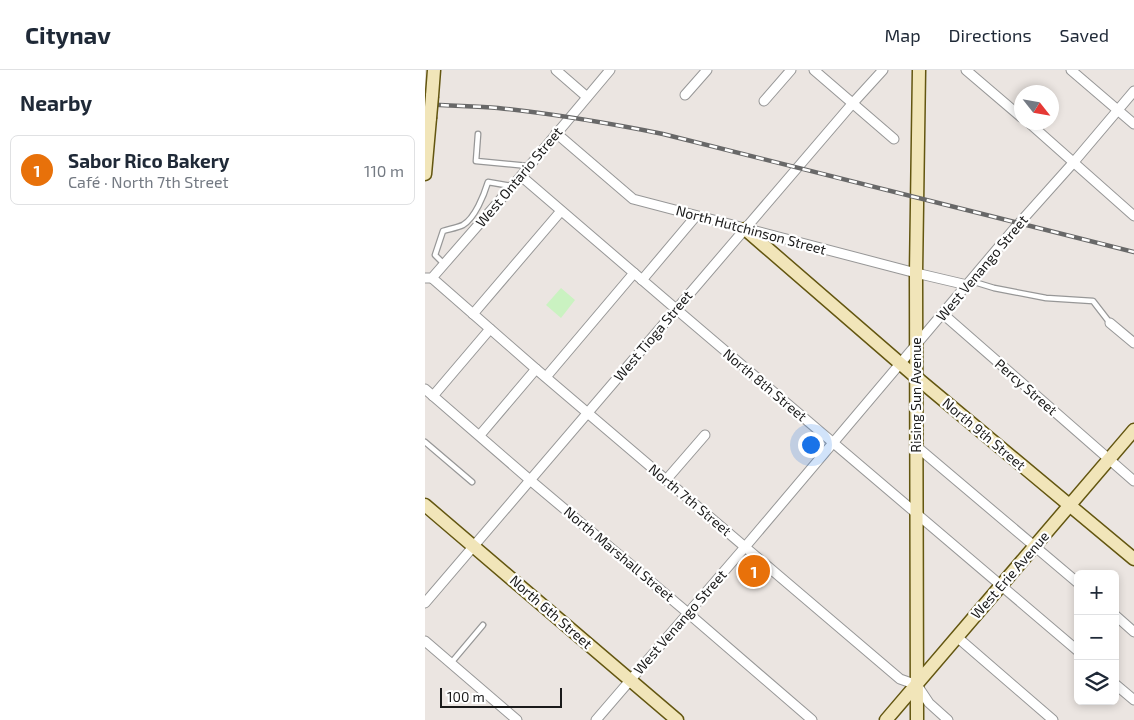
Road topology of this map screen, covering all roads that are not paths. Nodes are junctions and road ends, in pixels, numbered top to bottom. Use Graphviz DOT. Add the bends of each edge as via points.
graph roads {
  1 [pos="434,70"];
  2 [pos="556,70"];
  3 [pos="610,70"];
  4 [pos="707,70"];
  5 [pos="791,70"];
  6 [pos="814,70"];
  7 [pos="883,70"];
  8 [pos="919,70"];
  9 [pos="966,70"];
  10 [pos="1071,70"];
  11 [pos="1134,91"];
  12 [pos="685,95"];
  13 [pos="587,97"];
  14 [pos="764,101"];
  15 [pos="852,104"];
  16 [pos="1118,110"];
  17 [pos="1014,111"];
  18 [pos="1134,124"];
  19 [pos="1037,130"];
  20 [pos="556,133"];
  21 [pos="477,134"];
  22 [pos="427,137"];
  23 [pos="894,139"];
  24 [pos="1073,163"];
  25 [pos="528,166"];
  26 [pos="425,174"];
  27 [pos="521,176"];
  28 [pos="512,186"];
  29 [pos="561,211"];
  30 [pos="696,216"];
  31 [pos="1134,216"];
  32 [pos="745,229"];
  33 [pos="444,264"];
  34 [pos="634,273"];
  35 [pos="916,273"];
  36 [pos="428,278"];
  37 [pos="642,280"];
  38 [pos="969,283"];
  39 [pos="676,309"];
  40 [pos="473,314"];
  41 [pos="943,314"];
  42 [pos="1110,322"];
  43 [pos="490,329"];
  44 [pos="1134,343"];
  45 [pos="916,345"];
  46 [pos="900,364"];
  47 [pos="536,369"];
  48 [pos="546,377"];
  49 [pos="917,378"];
  50 [pos="425,389"];
  51 [pos="433,396"];
  52 [pos="588,413"];
  53 [pos="1134,430"];
  54 [pos="480,435"];
  55 [pos="705,435"];
  56 [pos="425,442"];
  57 [pos="833,443"];
  58 [pos="916,446"];
  59 [pos="1109,459"];
  60 [pos="530,480"];
  61 [pos="666,480"];
  62 [pos="1134,481"];
  63 [pos="472,482"];
  64 [pos="425,505"];
  65 [pos="1070,505"];
  66 [pos="916,514"];
  67 [pos="474,546"];
  68 [pos="1035,546"];
  69 [pos="745,547"];
  70 [pos="1134,560"];
  71 [pos="1074,580"];
  72 [pos="1001,585"];
  73 [pos="425,603"];
  74 [pos="688,613"];
  75 [pos="1119,619"];
  76 [pos="483,625"];
  77 [pos="1134,632"];
  78 [pos="957,637"];
  79 [pos="425,641"];
  80 [pos="1074,648"];
  81 [pos="451,663"];
  82 [pos="630,680"];
  83 [pos="917,684"];
  84 [pos="1119,687"];
  85 [pos="1134,700"];
  86 [pos="675,719"];
  87 [pos="517,720"];
  88 [pos="596,720"];
  89 [pos="812,720"];
  90 [pos="886,720"];
  91 [pos="917,720"];
  92 [pos="948,720"];
  93 [pos="1053,720"];
  1 -- 22 [label="street, bridge"];
  2 -- 13 [label="street"];
  3 -- 13 [label="street, West Ontario Street"];
  4 -- 12 [label="street"];
  5 -- 14 [label="street"];
  6 -- 15 [label="street"];
  7 -- 15 [label="street, West Tioga Street"];
  8 -- 35 [label="street, Rising Sun Avenue"];
  9 -- 17 [label="street"];
  10 -- 16 [label="street"];
  11 -- 16 [label="street, West Venango Street"];
  13 -- 20 [label="street, West Ontario Street"];
  15 -- 23 [label="street"];
  15 -- 32 [label="street, West Tioga Street"];
  16 -- 18 [label="street"];
  16 -- 24 [label="street, West Venango Street"];
  19 -- 24 [label="street"];
  20 -- 25 [label="street, West Ontario Street"];
  20 -- 30 [label="street, North Hutchinson Street" via="633,199"];
  21 -- 25 [label="lane" via="476,161"];
  22 -- 26 [label="street"];
  24 -- 31 [label="street"];
  24 -- 38 [label="street, West Venango Street"];
  25 -- 27 [label="street, West Ontario Street"];
  27 -- 28 [label="street, West Ontario Street"];
  27 -- 29 [label="street, North 8th Street"];
  28 -- 33 [label="street, West Ontario Street"];
  28 -- 33 [label="lane" via="488,182 483,197 463,224 443,231 435,255"];
  29 -- 34 [label="street, North 8th Street"];
  29 -- 40 [label="street"];
  30 -- 32 [label="street, North Hutchinson Street"];
  30 -- 37 [label="street"];
  32 -- 35 [label="street, North Hutchinson Street"];
  32 -- 39 [label="street, West Tioga Street"];
  32 -- 46 [label="street, North 9th Street"];
  33 -- 36 [label="street, West Ontario Street"];
  34 -- 37 [label="street, North 8th Street"];
  34 -- 48 [label="street"];
  35 -- 38 [label="street, North Hutchinson Street"];
  35 -- 45 [label="street, Rising Sun Avenue"];
  36 -- 40 [label="street, North 7th Street"];
  37 -- 39 [label="street, North 8th Street"];
  38 -- 41 [label="street, West Venango Street"];
  38 -- 42 [label="lane" via="1046,298 1093,302"];
  39 -- 52 [label="street, West Tioga Street"];
  39 -- 57 [label="street, North 8th Street"];
  40 -- 43 [label="street, North 7th Street"];
  41 -- 45 [label="street, West Venango Street"];
  41 -- 59 [label="street, Percy Street"];
  42 -- 44 [label="street"];
  43 -- 47 [label="street, North 7th Street"];
  43 -- 51 [label="street"];
  45 -- 46 [label="street, West Venango Street"];
  45 -- 49 [label="street, Rising Sun Avenue"];
  46 -- 49 [label="street, North 9th Street"];
  46 -- 57 [label="street, West Venango Street"];
  47 -- 48 [label="street, North 7th Street"];
  47 -- 54 [label="street"];
  48 -- 52 [label="street, North 7th Street"];
  49 -- 58 [label="street, Rising Sun Avenue"];
  49 -- 65 [label="street, North 9th Street"];
  50 -- 51 [label="street, North Marshall Street"];
  51 -- 54 [label="street, North Marshall Street"];
  52 -- 60 [label="street, West Tioga Street"];
  52 -- 61 [label="street, North 7th Street"];
  53 -- 59 [label="street, West Erie Avenue"];
  54 -- 60 [label="street, North Marshall Street"];
  55 -- 61 [label="street"];
  56 -- 63 [label="lane"];
  57 -- 66 [label="street, North 8th Street"];
  57 -- 69 [label="street, West Venango Street"];
  58 -- 66 [label="street, Rising Sun Avenue"];
  58 -- 68 [label="street"];
  59 -- 62 [label="street, Percy Street"];
  59 -- 65 [label="street, West Erie Avenue"];
  60 -- 67 [label="street, West Tioga Street"];
  60 -- 74 [label="street, North Marshall Street"];
  61 -- 69 [label="street, North 7th Street"];
  64 -- 67 [label="street, North 6th Street"];
  65 -- 68 [label="street, West Erie Avenue"];
  65 -- 70 [label="street, North 9th Street"];
  66 -- 72 [label="street, North 8th Street"];
  66 -- 83 [label="street, Rising Sun Avenue"];
  67 -- 73 [label="street, West Tioga Street"];
  67 -- 82 [label="street, North 6th Street"];
  68 -- 71 [label="street"];
  68 -- 72 [label="street, West Erie Avenue"];
  69 -- 74 [label="street, West Venango Street"];
  69 -- 83 [label="street, North 7th Street" via="900,679"];
  72 -- 78 [label="street, West Erie Avenue"];
  72 -- 80 [label="street, North 8th Street"];
  74 -- 82 [label="street, West Venango Street"];
  74 -- 89 [label="street, North Marshall Street"];
  75 -- 77 [label="street"];
  76 -- 81 [label="lane"];
  78 -- 83 [label="street, West Erie Avenue"];
  78 -- 93 [label="street"];
  79 -- 81 [label="street"];
  81 -- 87 [label="street"];
  82 -- 86 [label="street, North 6th Street"];
  82 -- 88 [label="street, West Venango Street"];
  83 -- 90 [label="street, West Erie Avenue"];
  83 -- 91 [label="street, Rising Sun Avenue"];
  83 -- 92 [label="street" via="929,704"];
  84 -- 85 [label="street"];
}
